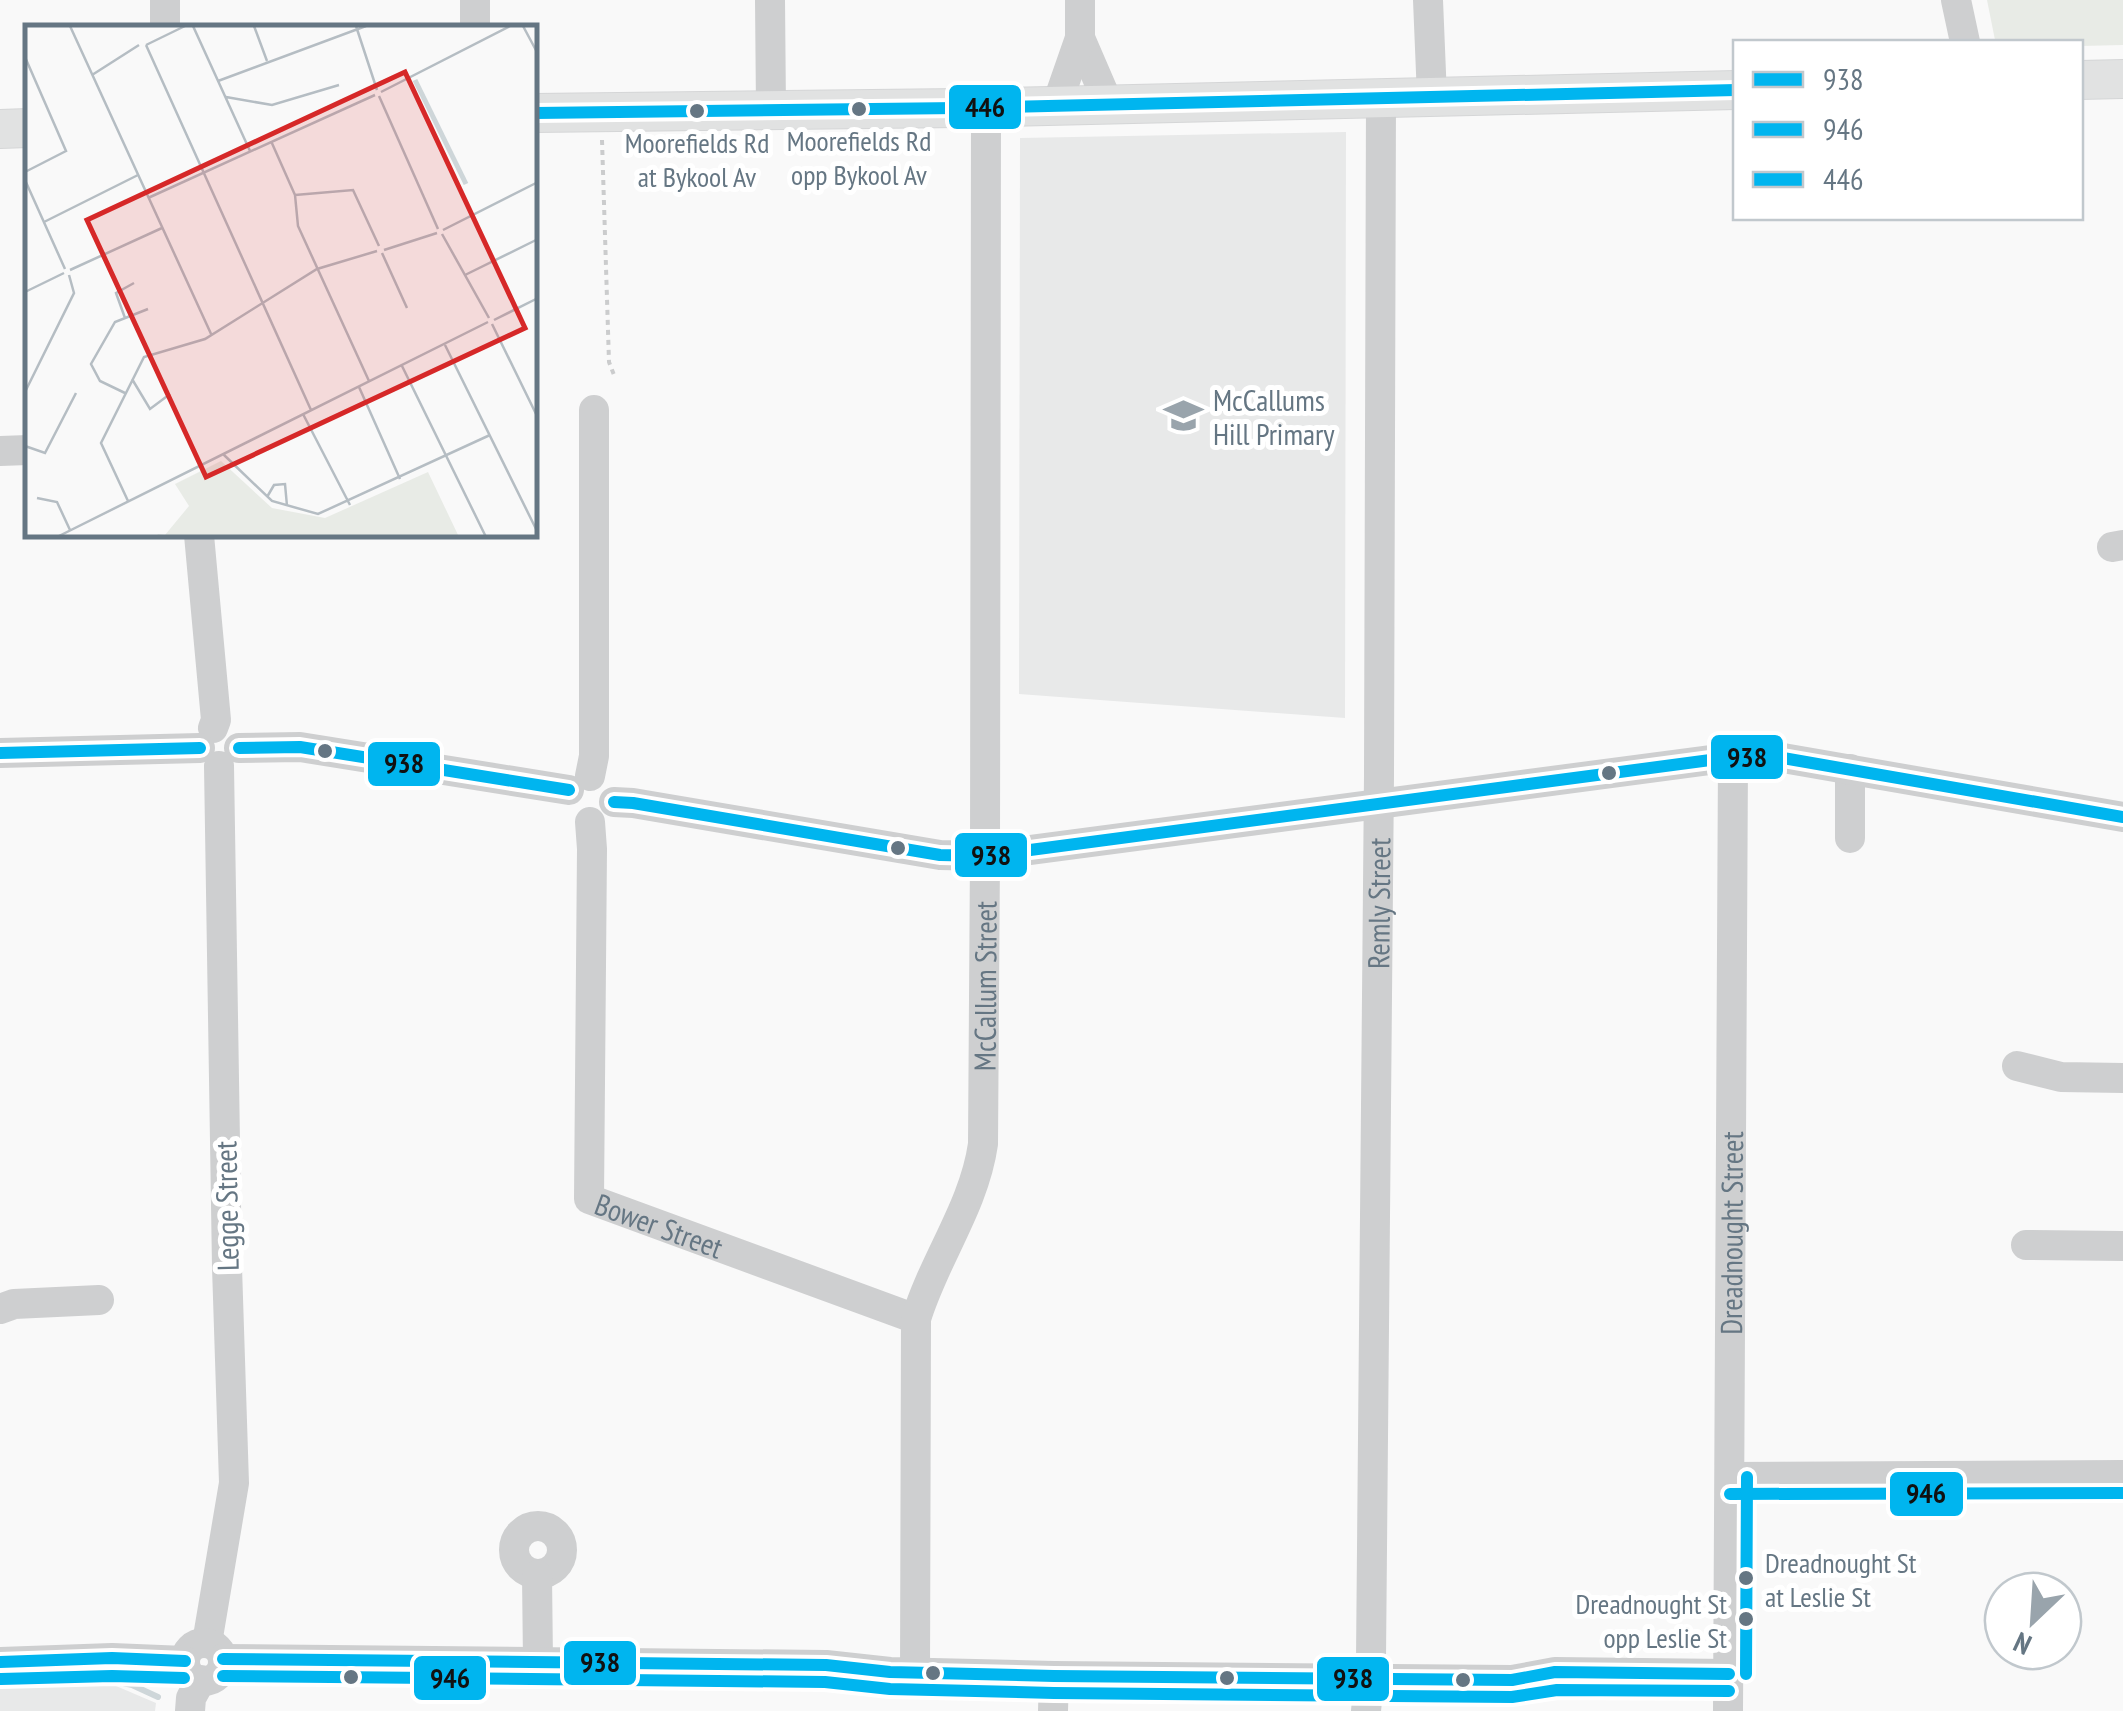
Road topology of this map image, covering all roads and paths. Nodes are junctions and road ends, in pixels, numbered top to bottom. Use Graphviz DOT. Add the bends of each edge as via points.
graph roads {
  1 [pos="164,0"];
  2 [pos="475,0"];
  3 [pos="770,0"];
  4 [pos="1080,0"];
  5 [pos="1428,0"];
  6 [pos="1956,0"];
  7 [pos="165,25"];
  8 [pos="476,25"];
  9 [pos="1080,38"];
  10 [pos="1965,40"];
  11 [pos="2083,80"];
  12 [pos="2123,80"];
  13 [pos="1733,90"];
  14 [pos="1432,96"];
  15 [pos="1381,98"];
  16 [pos="1108,103"];
  17 [pos="1058,104"];
  18 [pos="986,107"];
  19 [pos="772,109"];
  20 [pos="538,112"];
  21 [pos="25,128"];
  22 [pos="0,129"];
  23 [pos="602,140"];
  24 [pos="614,375"];
  25 [pos="594,410"];
  26 [pos="199,538"];
  27 [pos="218,748"];
  28 [pos="0,753"];
  29 [pos="1733,758"];
  30 [pos="1850,769"];
  31 [pos="580,783"];
  32 [pos="614,802"];
  33 [pos="1378,804"];
  34 [pos="2123,818"];
  35 [pos="590,822"];
  36 [pos="1850,838"];
  37 [pos="986,856"];
  38 [pos="2017,1066"];
  39 [pos="2123,1078"];
  40 [pos="2026,1245"];
  41 [pos="2123,1246"];
  42 [pos="100,1300"];
  43 [pos="0,1309"];
  44 [pos="916,1319"];
  45 [pos="2123,1475"];
  46 [pos="1730,1477"];
  47 [pos="537,1574"];
  48 [pos="204,1661"];
  49 [pos="0,1662"];
  50 [pos="538,1662"];
  51 [pos="916,1673"];
  52 [pos="1729,1674"];
  53 [pos="1054,1676"];
  54 [pos="1368,1679"];
  55 [pos="190,1711"];
  56 [pos="1053,1711"];
  57 [pos="1366,1711"];
  58 [pos="1728,1711"];
  1 -- 7 [label="street"];
  2 -- 8 [label="street"];
  3 -- 19 [label="street"];
  4 -- 9 [label="street"];
  5 -- 14 [label="street"];
  6 -- 10 [label="street"];
  9 -- 16 [label="street"];
  9 -- 17 [label="street"];
  11 -- 12 [label="main road"];
  13 -- 14 [label="main road"];
  14 -- 15 [label="main road"];
  15 -- 16 [label="main road"];
  15 -- 33 [label="street, Remly Street"];
  16 -- 17 [label="main road"];
  17 -- 18 [label="main road"];
  18 -- 19 [label="main road"];
  18 -- 37 [label="street, McCallum Street"];
  19 -- 20 [label="main road"];
  21 -- 22 [label="main road"];
  23 -- 24 [label="path" via="608,362"];
  25 -- 31 [label="street" via="594,756"];
  26 -- 27 [label="street, Legge Street"];
  27 -- 28 [label="street"];
  27 -- 31 [label="street" via="300,747"];
  27 -- 48 [label="street, Legge Street" via="234,1483"];
  29 -- 30 [label="street"];
  29 -- 33 [label="street"];
  29 -- 46 [label="street, Dreadnought Street"];
  30 -- 34 [label="street"];
  30 -- 36 [label="street"];
  31 -- 32 [label="street" via="603,779"];
  31 -- 35 [label="street" via="568,804"];
  32 -- 35 [label="street" via="608,815"];
  32 -- 37 [label="street" via="940,856"];
  33 -- 37 [label="street"];
  33 -- 54 [label="street, Remly Street"];
  35 -- 44 [label="street, Bower Street" via="589,1200"];
  37 -- 44 [label="street, McCallum Street" via="981,1156"];
  38 -- 39 [label="street" via="2062,1077"];
  40 -- 41 [label="street"];
  42 -- 43 [label="street"];
  44 -- 51 [label="street, McCallum Street"];
  45 -- 46 [label="street"];
  46 -- 52 [label="street, Dreadnought Street"];
  47 -- 50 [label="street"];
  48 -- 49 [label="street"];
  48 -- 50 [label="street"];
  48 -- 55 [label="street, Legge Street"];
  50 -- 51 [label="street" via="826,1665"];
  51 -- 53 [label="street"];
  52 -- 54 [label="street"];
  52 -- 58 [label="street, Dreadnought Street"];
  53 -- 54 [label="street"];
  53 -- 56 [label="street"];
  54 -- 57 [label="street, Remly Street"];
}
